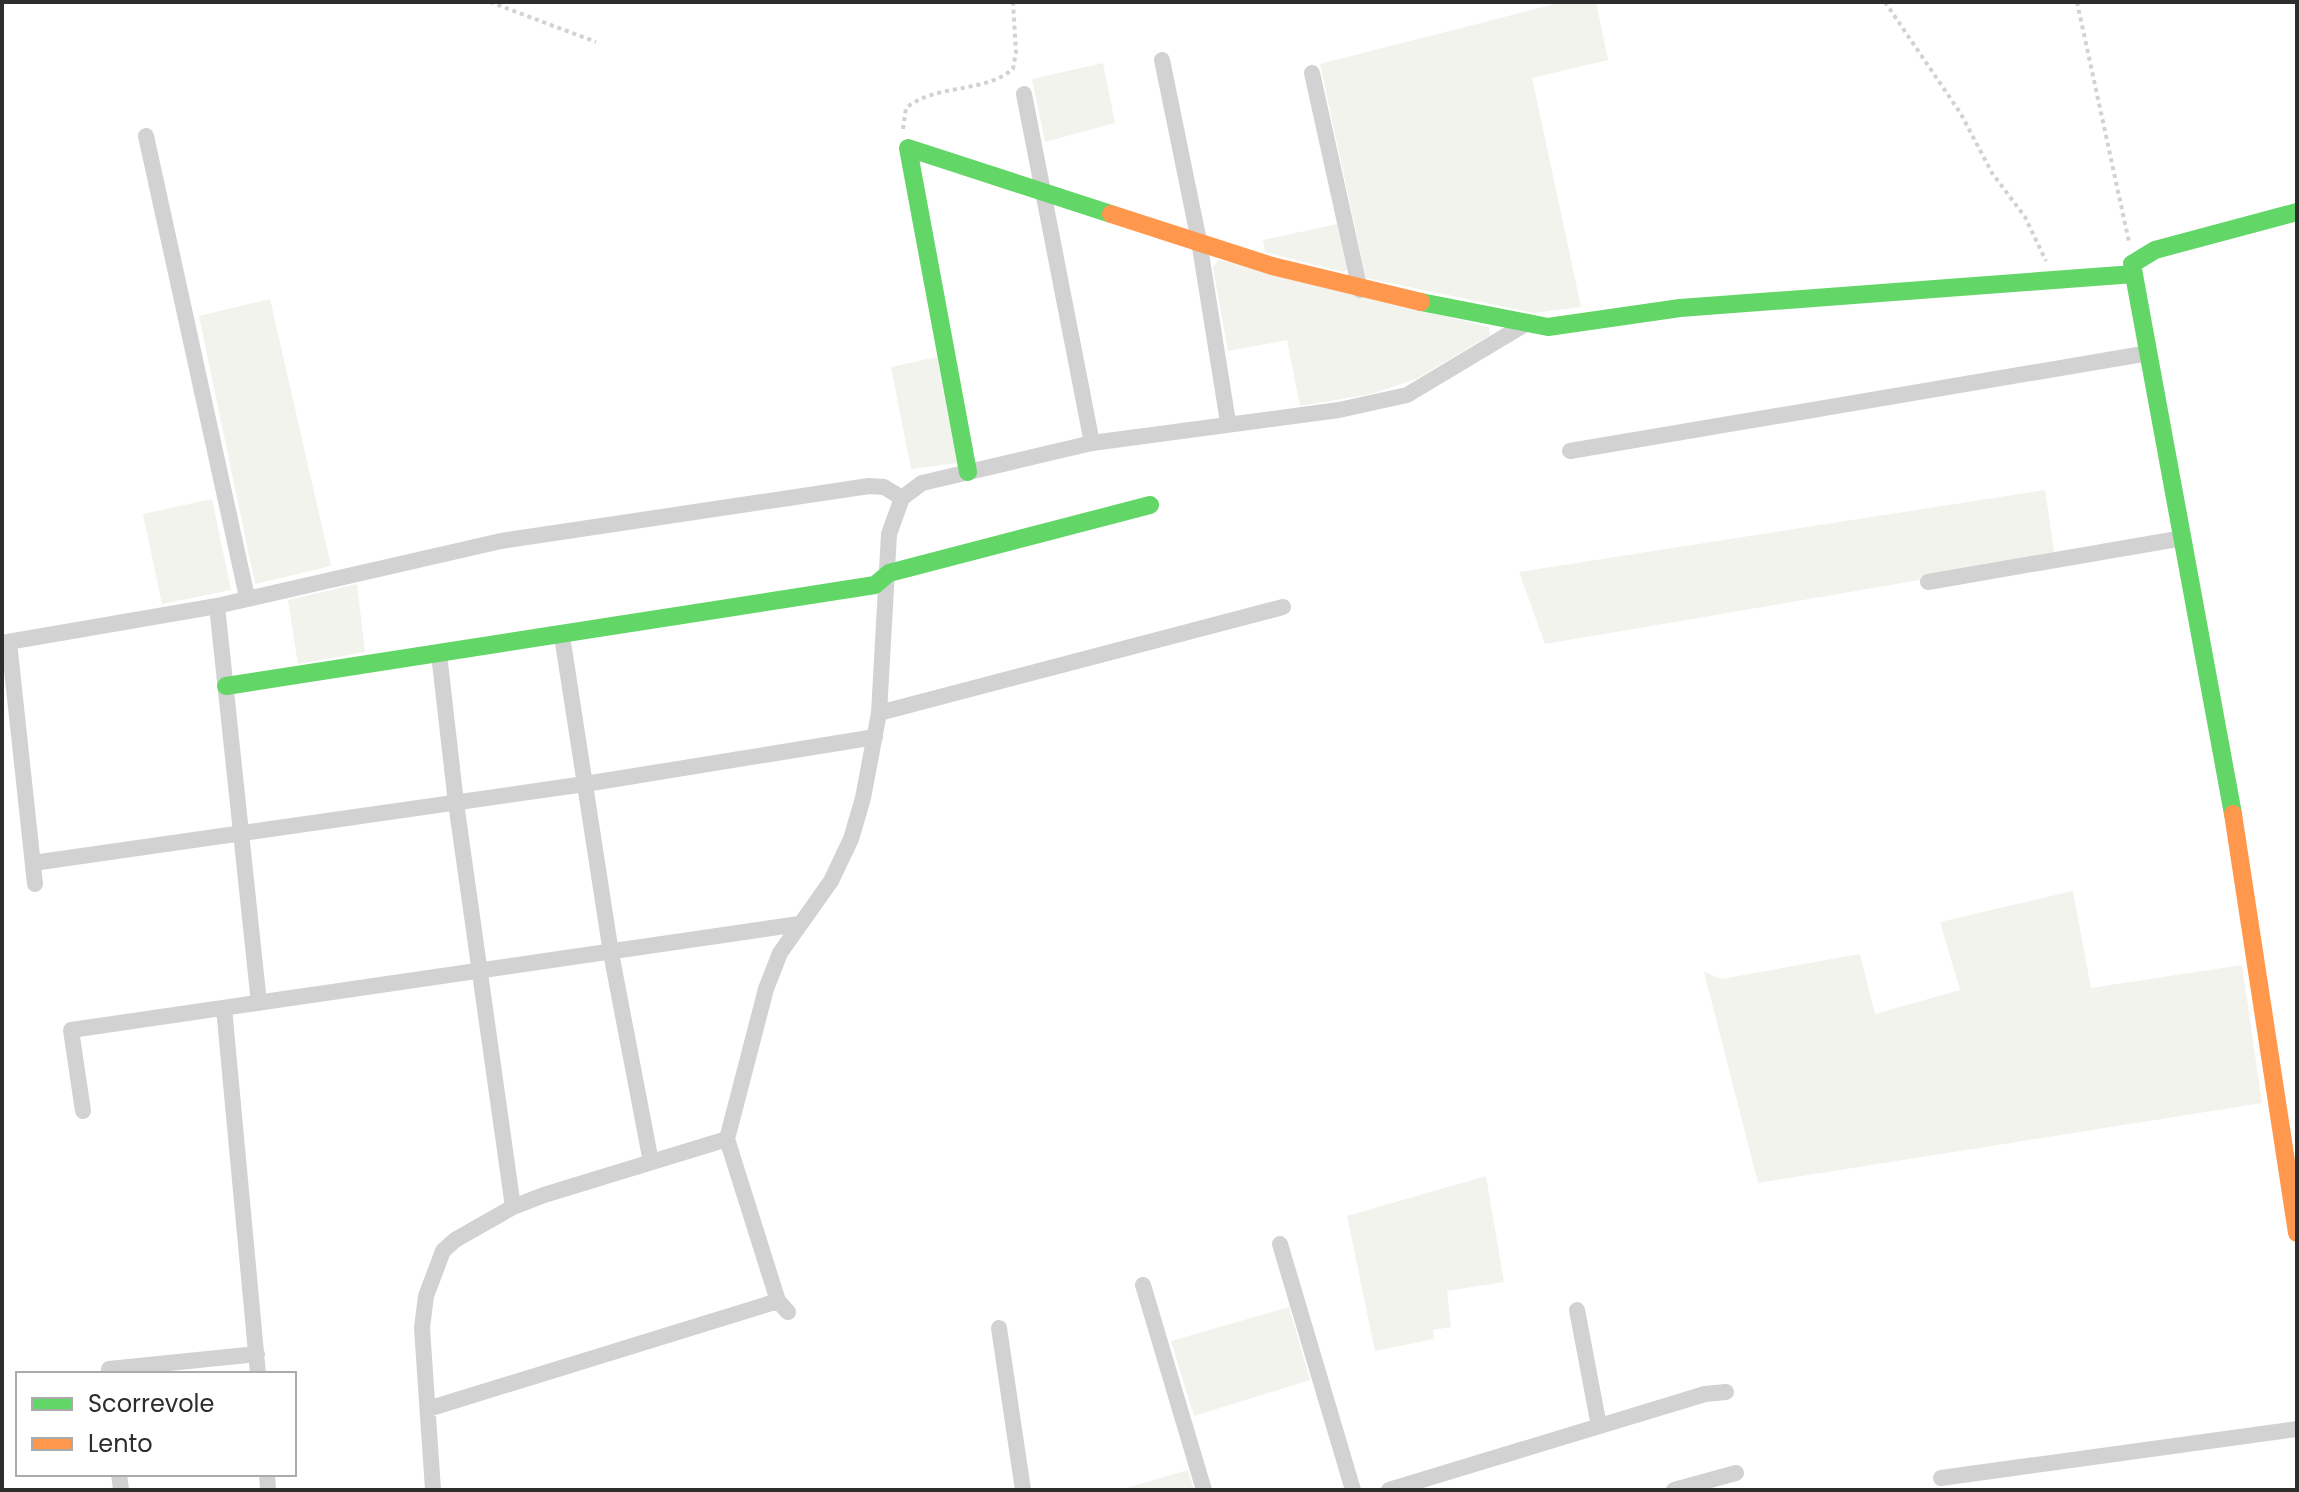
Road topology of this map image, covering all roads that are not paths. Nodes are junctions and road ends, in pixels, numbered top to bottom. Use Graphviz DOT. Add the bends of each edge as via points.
graph roads {
  1 [pos="1162,60"];
  2 [pos="1312,73"];
  3 [pos="1024,94"];
  4 [pos="146,136"];
  5 [pos="1043,190"];
  6 [pos="2297,212"];
  7 [pos="1199,241"];
  8 [pos="2133,269"];
  9 [pos="1360,290"];
  10 [pos="1527,323"];
  11 [pos="2149,353"];
  12 [pos="1228,422"];
  13 [pos="1092,443"];
  14 [pos="1570,451"];
  15 [pos="968,472"];
  16 [pos="902,498"];
  17 [pos="1150,505"];
  18 [pos="2183,538"];
  19 [pos="889,573"];
  20 [pos="1928,582"];
  21 [pos="247,597"];
  22 [pos="217,606"];
  23 [pos="1283,607"];
  24 [pos="562,636"];
  25 [pos="6,642"];
  26 [pos="439,654"];
  27 [pos="226,686"];
  28 [pos="879,713"];
  29 [pos="875,737"];
  30 [pos="585,784"];
  31 [pos="456,803"];
  32 [pos="241,835"];
  33 [pos="33,863"];
  34 [pos="35,884"];
  35 [pos="799,924"];
  36 [pos="611,953"];
  37 [pos="480,972"];
  38 [pos="259,1003"];
  39 [pos="224,1008"];
  40 [pos="83,1111"];
  41 [pos="727,1139"];
  42 [pos="651,1162"];
  43 [pos="513,1207"];
  44 [pos="2297,1233"];
  45 [pos="1280,1244"];
  46 [pos="1143,1285"];
  47 [pos="1577,1310"];
  48 [pos="999,1328"];
  49 [pos="257,1354"];
  50 [pos="109,1372"];
  51 [pos="258,1372"];
  52 [pos="1726,1392"];
  53 [pos="428,1409"];
  54 [pos="1599,1426"];
  55 [pos="2297,1429"];
  56 [pos="1736,1473"];
  57 [pos="1941,1478"];
  58 [pos="433,1490"];
  59 [pos="1023,1490"];
  60 [pos="1204,1490"];
  61 [pos="1353,1490"];
  62 [pos="1389,1490"];
  63 [pos="1674,1490"];
  1 -- 7 [label="street"];
  2 -- 9 [label="street"];
  3 -- 5 [label="street"];
  4 -- 21 [label="street"];
  5 -- 7 [label="street"];
  5 -- 13 [label="street"];
  5 -- 15 [label="street" via="908,148"];
  6 -- 8 [label="street" via="2155,250"];
  7 -- 9 [label="street"];
  7 -- 12 [label="street"];
  8 -- 10 [label="street" via="2054,280 1680,308 1548,327"];
  8 -- 11 [label="street"];
  9 -- 10 [label="street"];
  10 -- 12 [label="street" via="1407,395 1339,410"];
  11 -- 14 [label="street"];
  11 -- 18 [label="street"];
  12 -- 13 [label="street"];
  13 -- 15 [label="street"];
  15 -- 16 [label="street" via="922,483"];
  16 -- 19 [label="street" via="889,534"];
  16 -- 21 [label="street" via="884,487 869,486 501,541"];
  17 -- 19 [label="street"];
  18 -- 20 [label="street"];
  18 -- 44 [label="street" via="2236,833"];
  19 -- 24 [label="street" via="875,585"];
  19 -- 28 [label="street"];
  21 -- 22 [label="street"];
  22 -- 25 [label="street"];
  22 -- 27 [label="street"];
  23 -- 28 [label="street"];
  24 -- 26 [label="street"];
  24 -- 30 [label="street"];
  25 -- 33 [label="street"];
  26 -- 27 [label="street"];
  26 -- 31 [label="street"];
  27 -- 32 [label="street"];
  28 -- 29 [label="street"];
  29 -- 30 [label="street"];
  29 -- 35 [label="street" via="843,860"];
  30 -- 31 [label="street"];
  30 -- 36 [label="street"];
  31 -- 32 [label="street"];
  31 -- 37 [label="street"];
  32 -- 33 [label="street"];
  32 -- 38 [label="street"];
  33 -- 34 [label="street"];
  35 -- 36 [label="street"];
  35 -- 41 [label="street" via="766,989"];
  36 -- 37 [label="street"];
  36 -- 42 [label="street"];
  37 -- 38 [label="street"];
  37 -- 43 [label="street"];
  38 -- 39 [label="street"];
  39 -- 40 [label="street" via="71,1030"];
  39 -- 49 [label="street"];
  41 -- 42 [label="street"];
  41 -- 53 [label="street" via="783,1307"];
  42 -- 43 [label="street"];
  43 -- 53 [label="street" via="455,1240 434,1268 422,1328"];
  45 -- 61 [label="street"];
  46 -- 60 [label="street"];
  47 -- 54 [label="street"];
  48 -- 59 [label="street"];
  49 -- 50 [label="street"];
  49 -- 51 [label="street"];
  52 -- 54 [label="street"];
  53 -- 58 [label="street"];
  54 -- 62 [label="street"];
  55 -- 57 [label="street"];
  56 -- 63 [label="street"];
}
